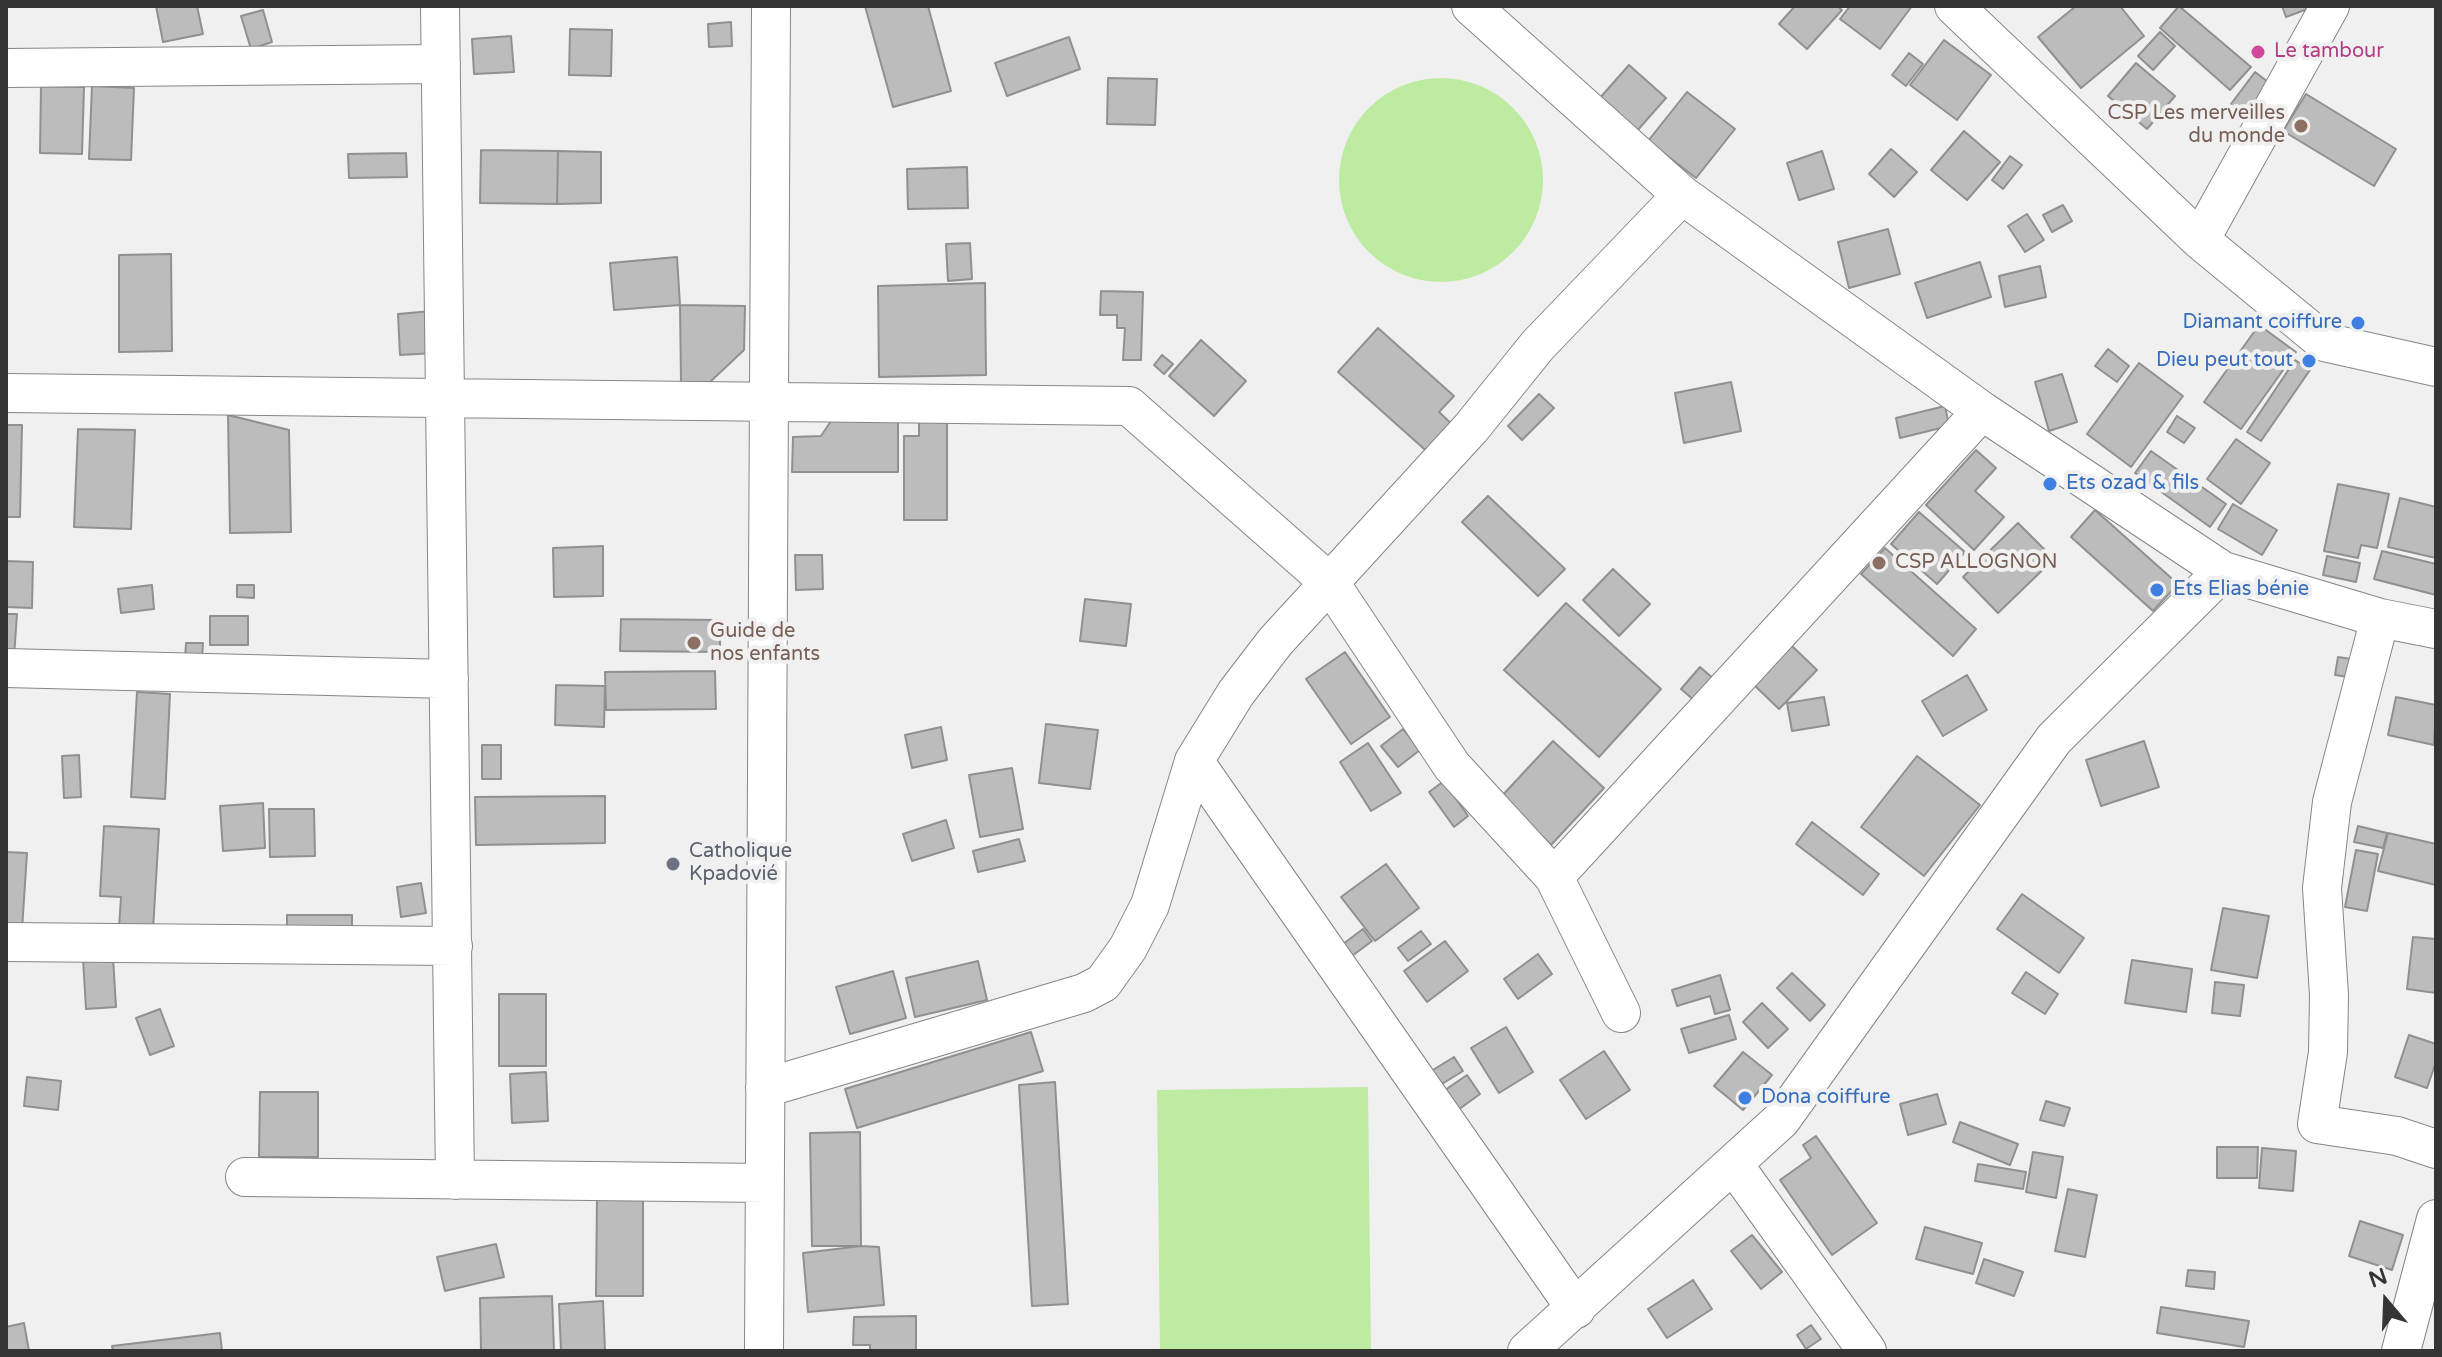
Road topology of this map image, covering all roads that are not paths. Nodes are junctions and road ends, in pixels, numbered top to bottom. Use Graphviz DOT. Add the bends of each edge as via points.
graph roads {
  1 [pos="440,6"];
  2 [pos="771,6"];
  3 [pos="1471,6"];
  4 [pos="1954,6"];
  5 [pos="2330,6"];
  6 [pos="441,64"];
  7 [pos="6,68"];
  8 [pos="1682,195"];
  9 [pos="2200,240"];
  10 [pos="2436,367"];
  11 [pos="6,393"];
  12 [pos="446,398"];
  13 [pos="769,402"];
  14 [pos="1982,411"];
  15 [pos="2223,571"];
  16 [pos="1330,583"];
  17 [pos="2380,618"];
  18 [pos="2436,629"];
  19 [pos="6,668"];
  20 [pos="449,679"];
  21 [pos="1194,761"];
  22 [pos="1554,877"];
  23 [pos="6,942"];
  24 [pos="453,946"];
  25 [pos="1621,1013"];
  26 [pos="765,1088"];
  27 [pos="2436,1149"];
  28 [pos="1734,1165"];
  29 [pos="245,1177"];
  30 [pos="455,1180"];
  31 [pos="765,1183"];
  32 [pos="2436,1219"];
  33 [pos="1576,1309"];
  34 [pos="764,1351"];
  35 [pos="1527,1351"];
  36 [pos="1867,1351"];
  37 [pos="2401,1351"];
  1 -- 6 [label="street"];
  2 -- 13 [label="street"];
  3 -- 8 [label="street"];
  4 -- 9 [label="street"];
  5 -- 9 [label="street"];
  6 -- 7 [label="street"];
  6 -- 12 [label="street"];
  8 -- 14 [label="street"];
  8 -- 16 [label="street" via="1538,345 1471,428"];
  9 -- 10 [label="street" via="2324,342"];
  11 -- 12 [label="street"];
  12 -- 13 [label="street"];
  12 -- 20 [label="street"];
  13 -- 16 [label="street" via="1129,406"];
  13 -- 26 [label="street"];
  14 -- 15 [label="street"];
  14 -- 22 [label="street"];
  15 -- 17 [label="street"];
  15 -- 28 [label="street" via="2054,739 1781,1120"];
  16 -- 21 [label="street" via="1236,693"];
  16 -- 22 [label="street" via="1452,766"];
  17 -- 18 [label="street"];
  17 -- 27 [label="street" via="2332,802 2322,888 2328,1052 2317,1124 2397,1136"];
  19 -- 20 [label="street"];
  20 -- 24 [label="street"];
  21 -- 26 [label="street" via="1150,905 1103,983"];
  21 -- 33 [label="street"];
  22 -- 25 [label="street"];
  23 -- 24 [label="street"];
  24 -- 30 [label="street"];
  26 -- 31 [label="street"];
  28 -- 33 [label="street"];
  28 -- 36 [label="street"];
  29 -- 30 [label="street"];
  30 -- 31 [label="street"];
  31 -- 34 [label="street"];
  32 -- 37 [label="street"];
  33 -- 35 [label="street"];
}
